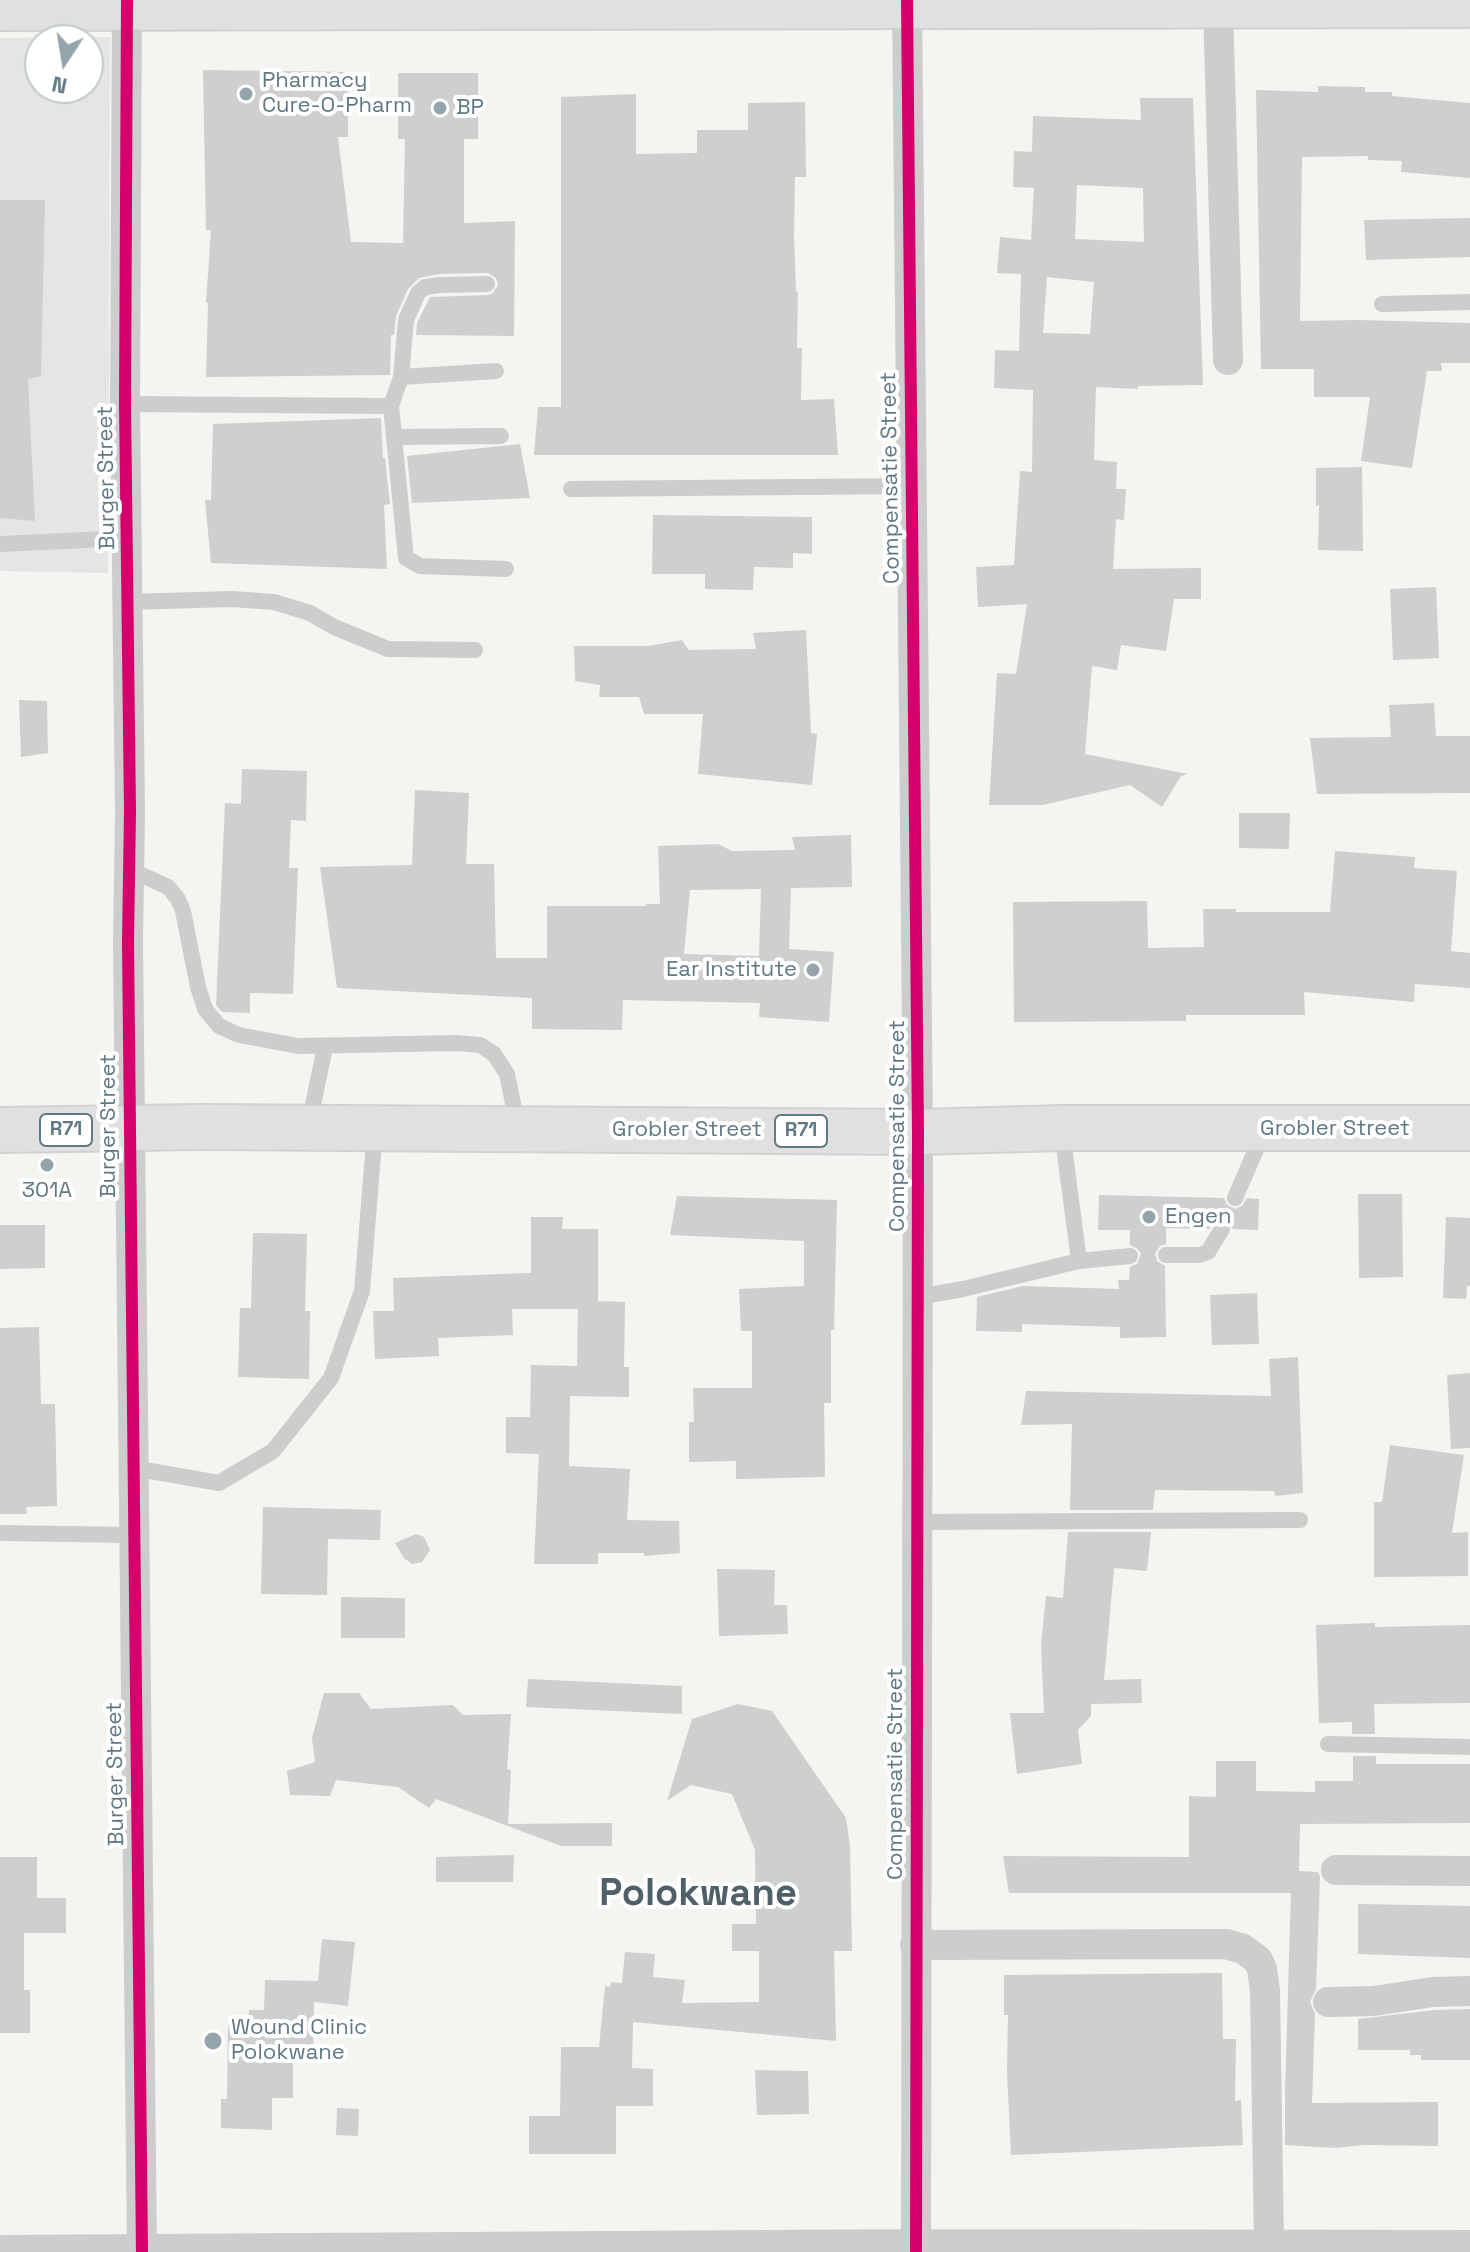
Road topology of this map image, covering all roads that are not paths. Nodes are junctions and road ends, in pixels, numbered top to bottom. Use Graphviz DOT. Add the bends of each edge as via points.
graph roads {
  1 [pos="907,3"];
  2 [pos="126,4"];
  3 [pos="1470,5"];
  4 [pos="1218,6"];
  5 [pos="0,8"];
  6 [pos="487,284"];
  7 [pos="1470,302"];
  8 [pos="1382,304"];
  9 [pos="1228,360"];
  10 [pos="496,371"];
  11 [pos="401,377"];
  12 [pos="125,404"];
  13 [pos="391,406"];
  14 [pos="501,436"];
  15 [pos="394,437"];
  16 [pos="911,486"];
  17 [pos="571,489"];
  18 [pos="128,538"];
  19 [pos="0,544"];
  20 [pos="506,569"];
  21 [pos="128,602"];
  22 [pos="475,650"];
  23 [pos="129,869"];
  24 [pos="325,1047"];
  25 [pos="308,1128"];
  26 [pos="375,1128"];
  27 [pos="1061,1128"];
  28 [pos="1470,1128"];
  29 [pos="519,1129"];
  30 [pos="0,1130"];
  31 [pos="132,1130"];
  32 [pos="1265,1130"];
  33 [pos="918,1132"];
  34 [pos="1235,1198"];
  35 [pos="1222,1229"];
  36 [pos="1166,1255"];
  37 [pos="1130,1256"];
  38 [pos="1079,1261"];
  39 [pos="918,1297"];
  40 [pos="133,1468"];
  41 [pos="1300,1520"];
  42 [pos="917,1522"];
  43 [pos="0,1533"];
  44 [pos="133,1535"];
  45 [pos="1328,1744"];
  46 [pos="1470,1747"];
  47 [pos="1336,1870"];
  48 [pos="1470,1871"];
  49 [pos="915,1945"];
  50 [pos="1470,1991"];
  51 [pos="1328,2002"];
  52 [pos="1269,2245"];
  53 [pos="1470,2245"];
  54 [pos="916,2248"];
  55 [pos="0,2250"];
  56 [pos="142,2250"];
  1 -- 2 [label="main road"];
  1 -- 4 [label="main road"];
  1 -- 16 [label="street, Compensatie Street"];
  2 -- 5 [label="main road"];
  2 -- 12 [label="street, Burger Street"];
  3 -- 4 [label="main road"];
  4 -- 9 [label="street"];
  6 -- 11 [label="lane" via="440,285 418,293 406,320"];
  7 -- 8 [label="lane"];
  10 -- 11 [label="lane"];
  11 -- 13 [label="lane"];
  12 -- 13 [label="lane"];
  12 -- 18 [label="street, Burger Street"];
  13 -- 15 [label="lane"];
  14 -- 15 [label="lane"];
  15 -- 20 [label="lane" via="406,558 420,566"];
  16 -- 17 [label="lane"];
  16 -- 33 [label="street, Compensatie Street"];
  18 -- 19 [label="lane"];
  18 -- 21 [label="street, Burger Street"];
  21 -- 22 [label="lane" via="274,602 388,649"];
  21 -- 23 [label="street, Burger Street"];
  23 -- 24 [label="lane" via="168,887 178,899 205,1009 219,1026 266,1041"];
  23 -- 31 [label="street, Burger Street"];
  24 -- 25 [label="lane"];
  24 -- 29 [label="lane" via="480,1045 494,1054 507,1074"];
  25 -- 26 [label="main road, Grobler Street / R71"];
  25 -- 31 [label="main road, Grobler Street / R71"];
  26 -- 29 [label="main road, Grobler Street / R71"];
  26 -- 40 [label="lane" via="362,1291 331,1378 273,1451 219,1483"];
  27 -- 32 [label="main road, Grobler Street / R71"];
  27 -- 33 [label="main road, Grobler Street / R71"];
  27 -- 38 [label="lane"];
  28 -- 32 [label="main road, Grobler Street / R71"];
  29 -- 33 [label="main road, Grobler Street / R71"];
  30 -- 31 [label="main road, Grobler Street / R71"];
  31 -- 40 [label="street, Burger Street"];
  32 -- 34 [label="lane"];
  33 -- 39 [label="street, Compensatie Street"];
  35 -- 36 [label="lane" via="1208,1252"];
  37 -- 38 [label="lane"];
  38 -- 39 [label="lane"];
  39 -- 42 [label="street, Compensatie Street"];
  40 -- 44 [label="street, Burger Street"];
  41 -- 42 [label="lane"];
  42 -- 49 [label="street, Compensatie Street"];
  43 -- 44 [label="lane"];
  44 -- 56 [label="street, Burger Street"];
  45 -- 46 [label="lane"];
  47 -- 48 [label="street"];
  49 -- 52 [label="street" via="1226,1944 1258,1960 1265,1991"];
  49 -- 54 [label="street, Compensatie Street"];
  50 -- 51 [label="street"];
  52 -- 53 [label="street"];
  52 -- 54 [label="street"];
  54 -- 56 [label="street"];
  55 -- 56 [label="street"];
}
